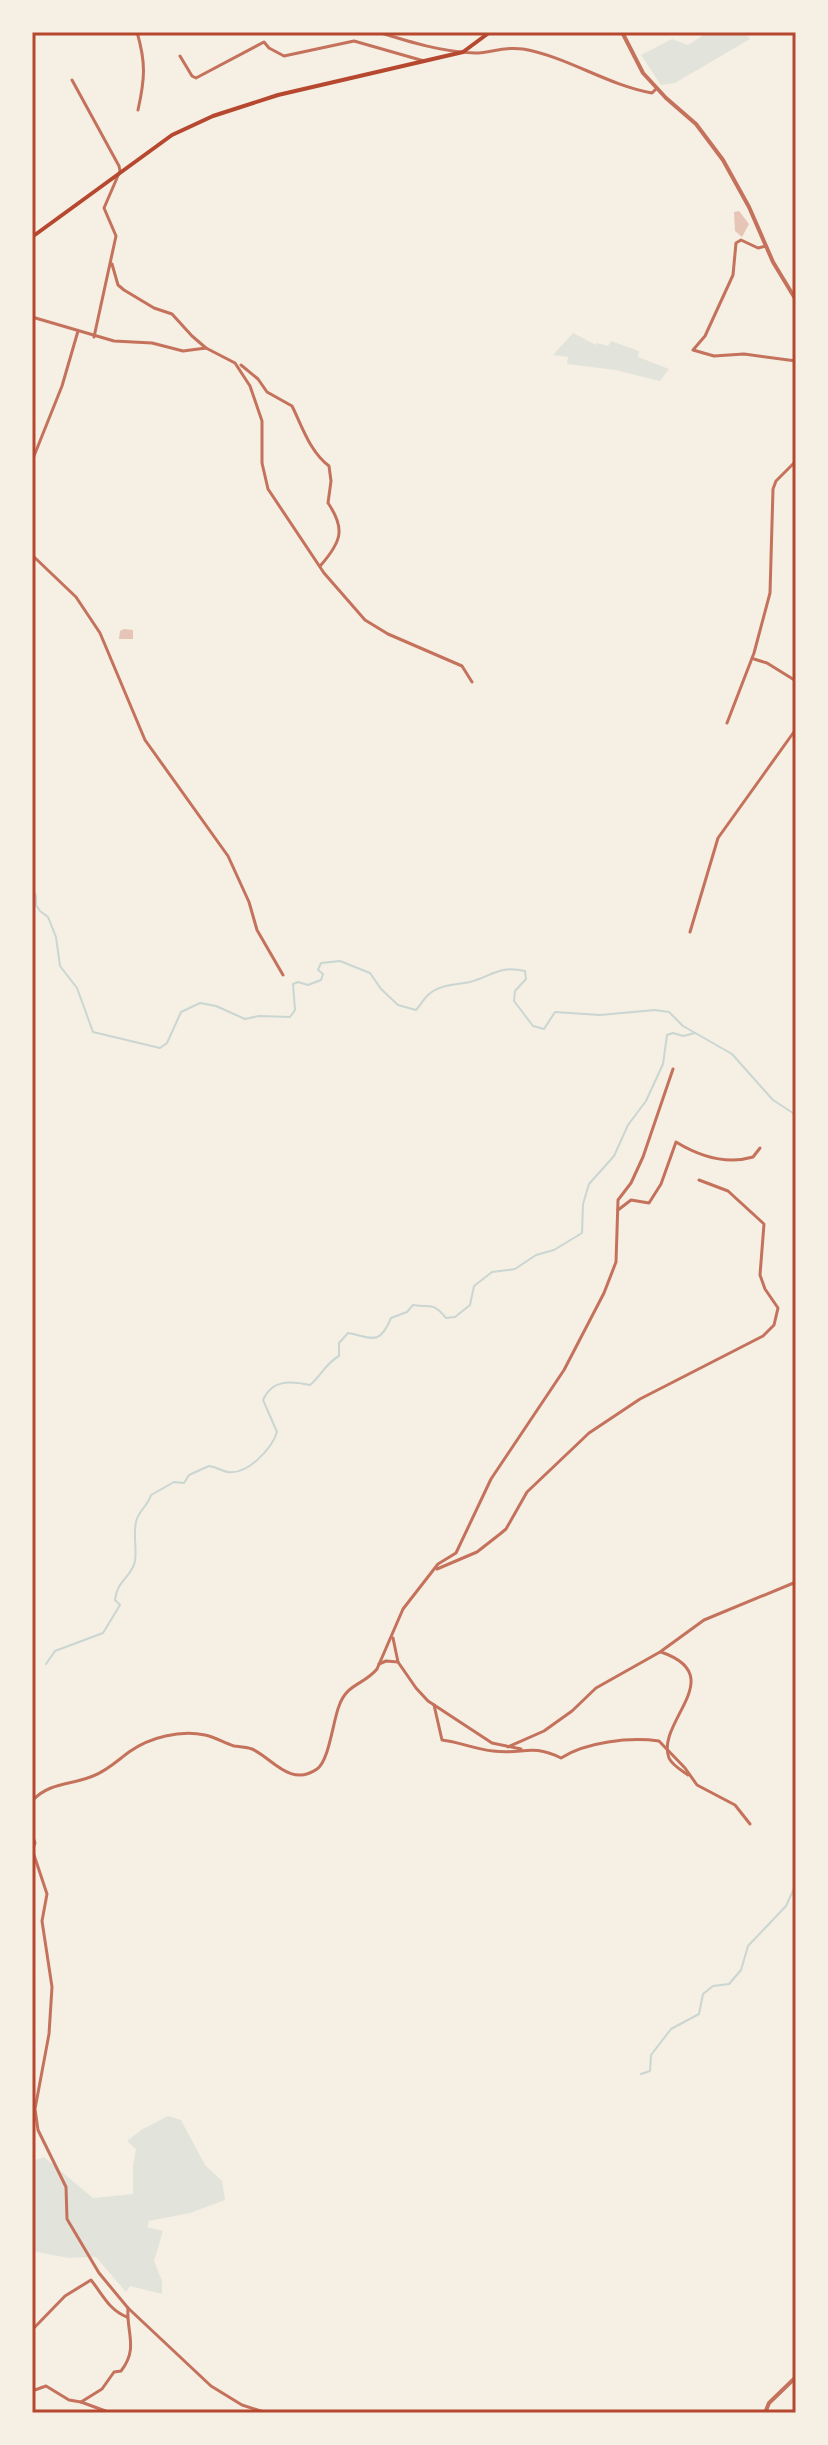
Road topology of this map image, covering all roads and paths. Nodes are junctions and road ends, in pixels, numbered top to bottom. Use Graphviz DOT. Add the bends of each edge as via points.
graph roads {
  1 [pos="137,32"];
  2 [pos="378,32"];
  3 [pos="490,32"];
  4 [pos="622,32"];
  5 [pos="463,52"];
  6 [pos="180,56"];
  7 [pos="424,61"];
  8 [pos="72,80"];
  9 [pos="657,88"];
  10 [pos="138,110"];
  11 [pos="120,171"];
  12 [pos="32,237"];
  13 [pos="767,245"];
  14 [pos="111,261"];
  15 [pos="796,300"];
  16 [pos="32,317"];
  17 [pos="78,331"];
  18 [pos="94,337"];
  19 [pos="206,348"];
  20 [pos="796,361"];
  21 [pos="241,365"];
  22 [pos="32,461"];
  23 [pos="796,461"];
  24 [pos="32,555"];
  25 [pos="320,566"];
  26 [pos="752,660"];
  27 [pos="796,681"];
  28 [pos="472,682"];
  29 [pos="727,723"];
  30 [pos="796,729"];
  31 [pos="690,932"];
  32 [pos="283,975"];
  33 [pos="673,1069"];
  34 [pos="760,1148"];
  35 [pos="699,1180"];
  36 [pos="618,1210"];
  37 [pos="433,1570"];
  38 [pos="796,1582"];
  39 [pos="392,1635"];
  40 [pos="660,1652"];
  41 [pos="398,1662"];
  42 [pos="379,1664"];
  43 [pos="434,1705"];
  44 [pos="508,1747"];
  45 [pos="523,1750"];
  46 [pos="669,1750"];
  47 [pos="32,1801"];
  48 [pos="750,1824"];
  49 [pos="32,1834"];
  50 [pos="32,1850"];
  51 [pos="128,2308"];
  52 [pos="127,2317"];
  53 [pos="32,2330"];
  54 [pos="796,2377"];
  55 [pos="32,2391"];
  56 [pos="81,2402"];
  57 [pos="111,2413"];
  58 [pos="267,2413"];
  59 [pos="765,2413"];
  1 -- 10 [label="street" via="145,76"];
  2 -- 5 [label="street"];
  3 -- 5 [label="main road"];
  4 -- 9 [label="street"];
  5 -- 7 [label="main road"];
  5 -- 9 [label="street" via="525,50 635,90 652,93"];
  6 -- 7 [label="street" via="196,78 264,42 284,56 354,41"];
  7 -- 11 [label="main road" via="237,106 172,135"];
  8 -- 11 [label="street"];
  9 -- 13 [label="street" via="723,160"];
  11 -- 12 [label="main road"];
  11 -- 14 [label="street" via="104,208 115,232"];
  13 -- 15 [label="street"];
  13 -- 20 [label="street" via="758,248 737,241 733,275 693,350"];
  14 -- 18 [label="street"];
  14 -- 19 [label="street" via="118,285 172,314"];
  16 -- 17 [label="street"];
  17 -- 18 [label="street"];
  17 -- 22 [label="street"];
  18 -- 19 [label="street" via="183,351"];
  19 -- 25 [label="street" via="235,363 250,386 262,421 268,489"];
  21 -- 25 [label="street" via="267,392 292,406 300,428 329,466 328,503 340,534"];
  23 -- 26 [label="street" via="773,489 770,593"];
  24 -- 32 [label="street" via="76,597 100,633 145,740 228,856 257,930"];
  25 -- 28 [label="street" via="365,620 462,666"];
  26 -- 27 [label="street"];
  26 -- 29 [label="street"];
  30 -- 31 [label="street" via="718,838"];
  33 -- 36 [label="street" via="643,1157 618,1200"];
  34 -- 36 [label="street" via="753,1157 734,1160 697,1155 676,1142 649,1203 631,1200"];
  35 -- 37 [label="street" via="740,1199 764,1224 760,1275 778,1308 774,1325 763,1336 599,1426 527,1492 506,1529 477,1552"];
  36 -- 37 [label="street" via="616,1262 604,1293 564,1370 491,1479 456,1553"];
  37 -- 39 [label="street" via="403,1609"];
  38 -- 40 [label="street" via="704,1620"];
  39 -- 41 [label="street"];
  39 -- 42 [label="street"];
  40 -- 44 [label="street" via="596,1688 544,1731"];
  40 -- 46 [label="street" via="685,1663 690,1679"];
  41 -- 42 [label="street"];
  41 -- 43 [label="street"];
  42 -- 47 [label="street" via="372,1676 345,1694 323,1764 310,1773 286,1772 256,1751 208,1736 178,1734 133,1749 96,1776 44,1790"];
  43 -- 44 [label="street" via="492,1743"];
  43 -- 45 [label="street" via="442,1740 490,1751"];
  44 -- 45 [label="street"];
  45 -- 46 [label="street" via="539,1749 561,1758 603,1741 655,1740"];
  46 -- 48 [label="street" via="671,1761 697,1785 735,1805"];
  49 -- 50 [label="street"];
  50 -- 51 [label="street" via="47,1894 42,1921 52,1987 35,2109 38,2130 66,2187 67,2219 92,2263"];
  51 -- 52 [label="street"];
  51 -- 58 [label="street" via="211,2386"];
  52 -- 53 [label="street" via="106,2303 91,2280 65,2296"];
  52 -- 56 [label="street" via="132,2336 126,2364"];
  54 -- 59 [label="street"];
  55 -- 56 [label="street" via="46,2386"];
  56 -- 57 [label="street"];
}
